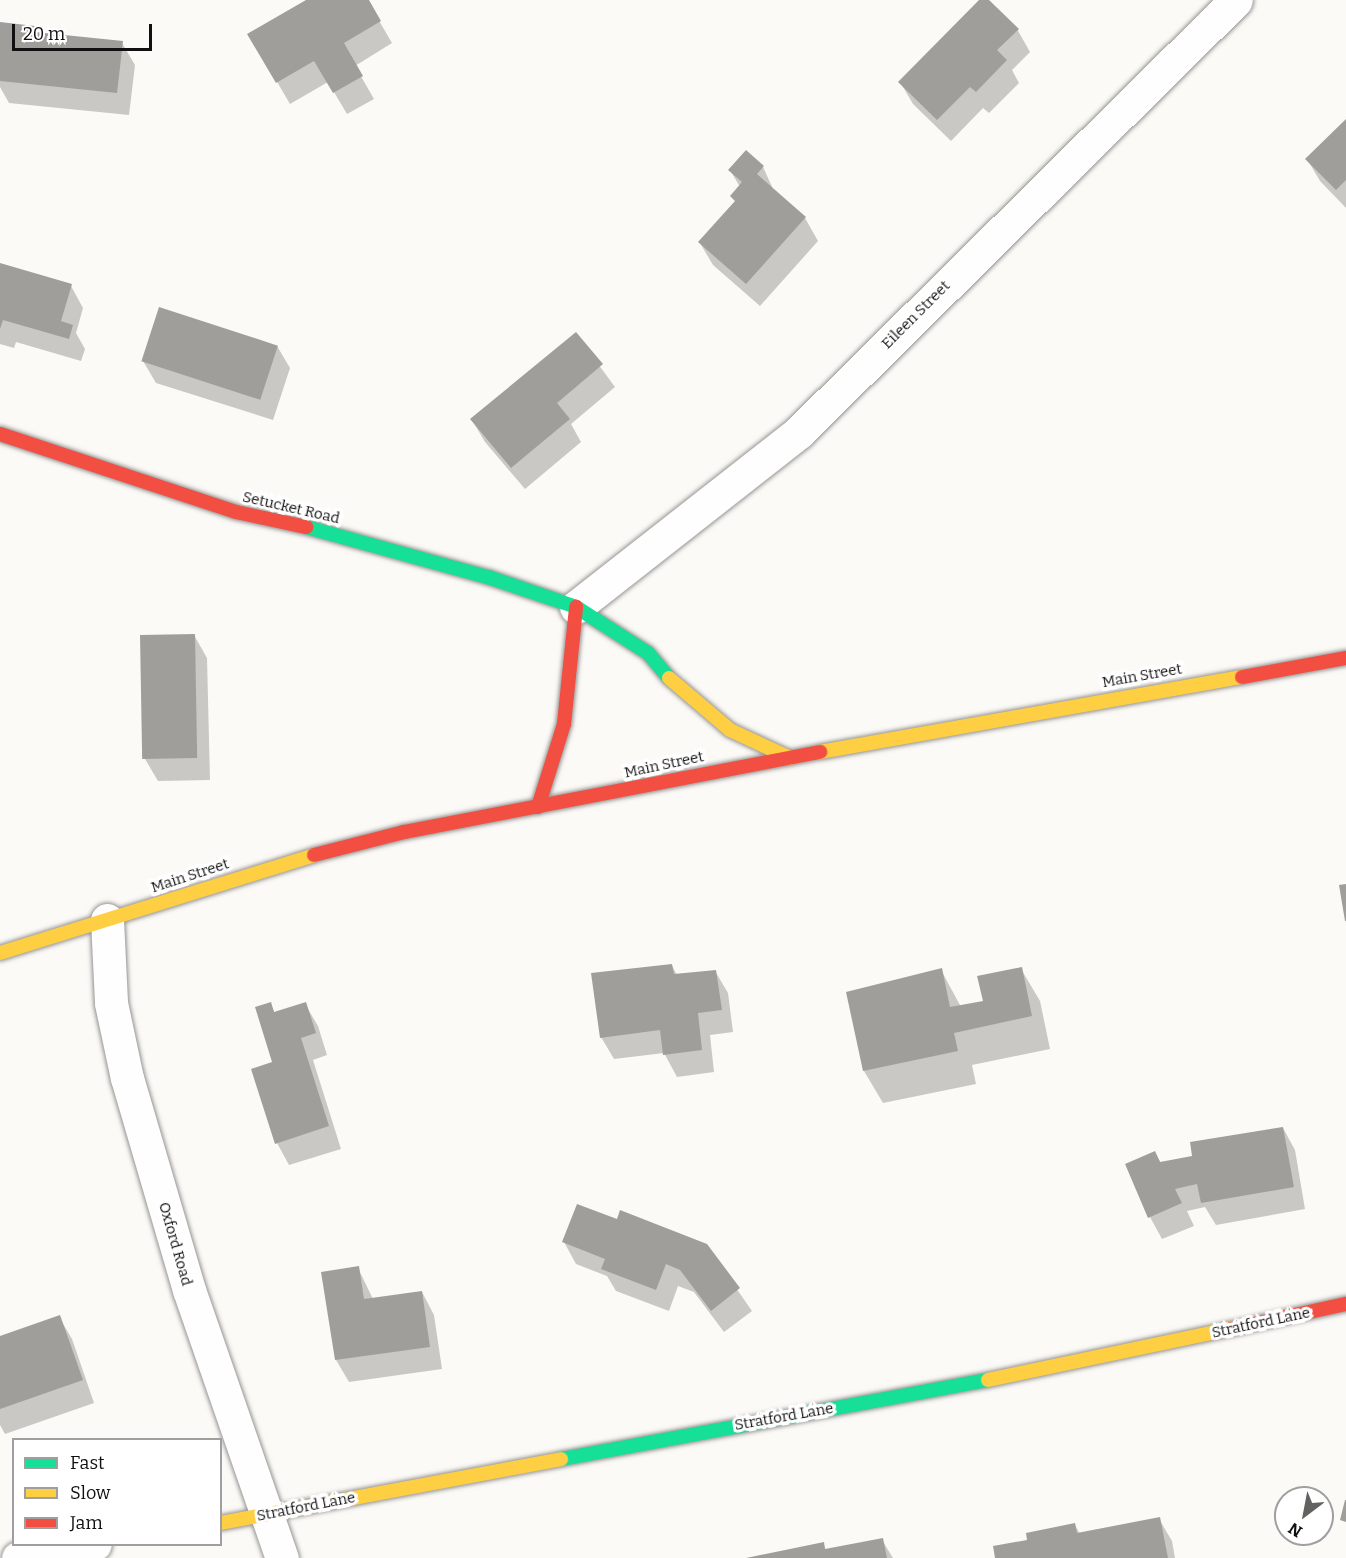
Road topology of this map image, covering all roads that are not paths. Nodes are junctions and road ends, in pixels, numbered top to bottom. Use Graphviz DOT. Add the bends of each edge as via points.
graph roads {
  1 [pos="1236,0"];
  2 [pos="0,434"];
  3 [pos="576,607"];
  4 [pos="1346,658"];
  5 [pos="790,758"];
  6 [pos="538,807"];
  7 [pos="107,920"];
  8 [pos="0,953"];
  9 [pos="1346,1304"];
  10 [pos="267,1515"];
  11 [pos="222,1523"];
  12 [pos="89,1546"];
  13 [pos="18,1558"];
  14 [pos="282,1558"];
  1 -- 3 [label="street, Eileen Street" via="799,432"];
  2 -- 3 [label="main road, Setucket Road" via="236,512 264,515 488,577"];
  3 -- 5 [label="main road, Setucket Road" via="648,653 675,685 730,730"];
  3 -- 6 [label="main road" via="564,724"];
  4 -- 5 [label="main road, Main Street"];
  5 -- 6 [label="main road, Main Street"];
  6 -- 7 [label="main road, Main Street" via="404,832 276,865"];
  7 -- 8 [label="main road, Main Street"];
  7 -- 10 [label="street, Oxford Road" via="111,1003 127,1078 189,1290"];
  9 -- 10 [label="main road, Stratford Lane" via="1034,1371"];
  10 -- 11 [label="main road, Stratford Lane"];
  10 -- 14 [label="street, Oxford Road"];
  12 -- 13 [label="street"];
}
